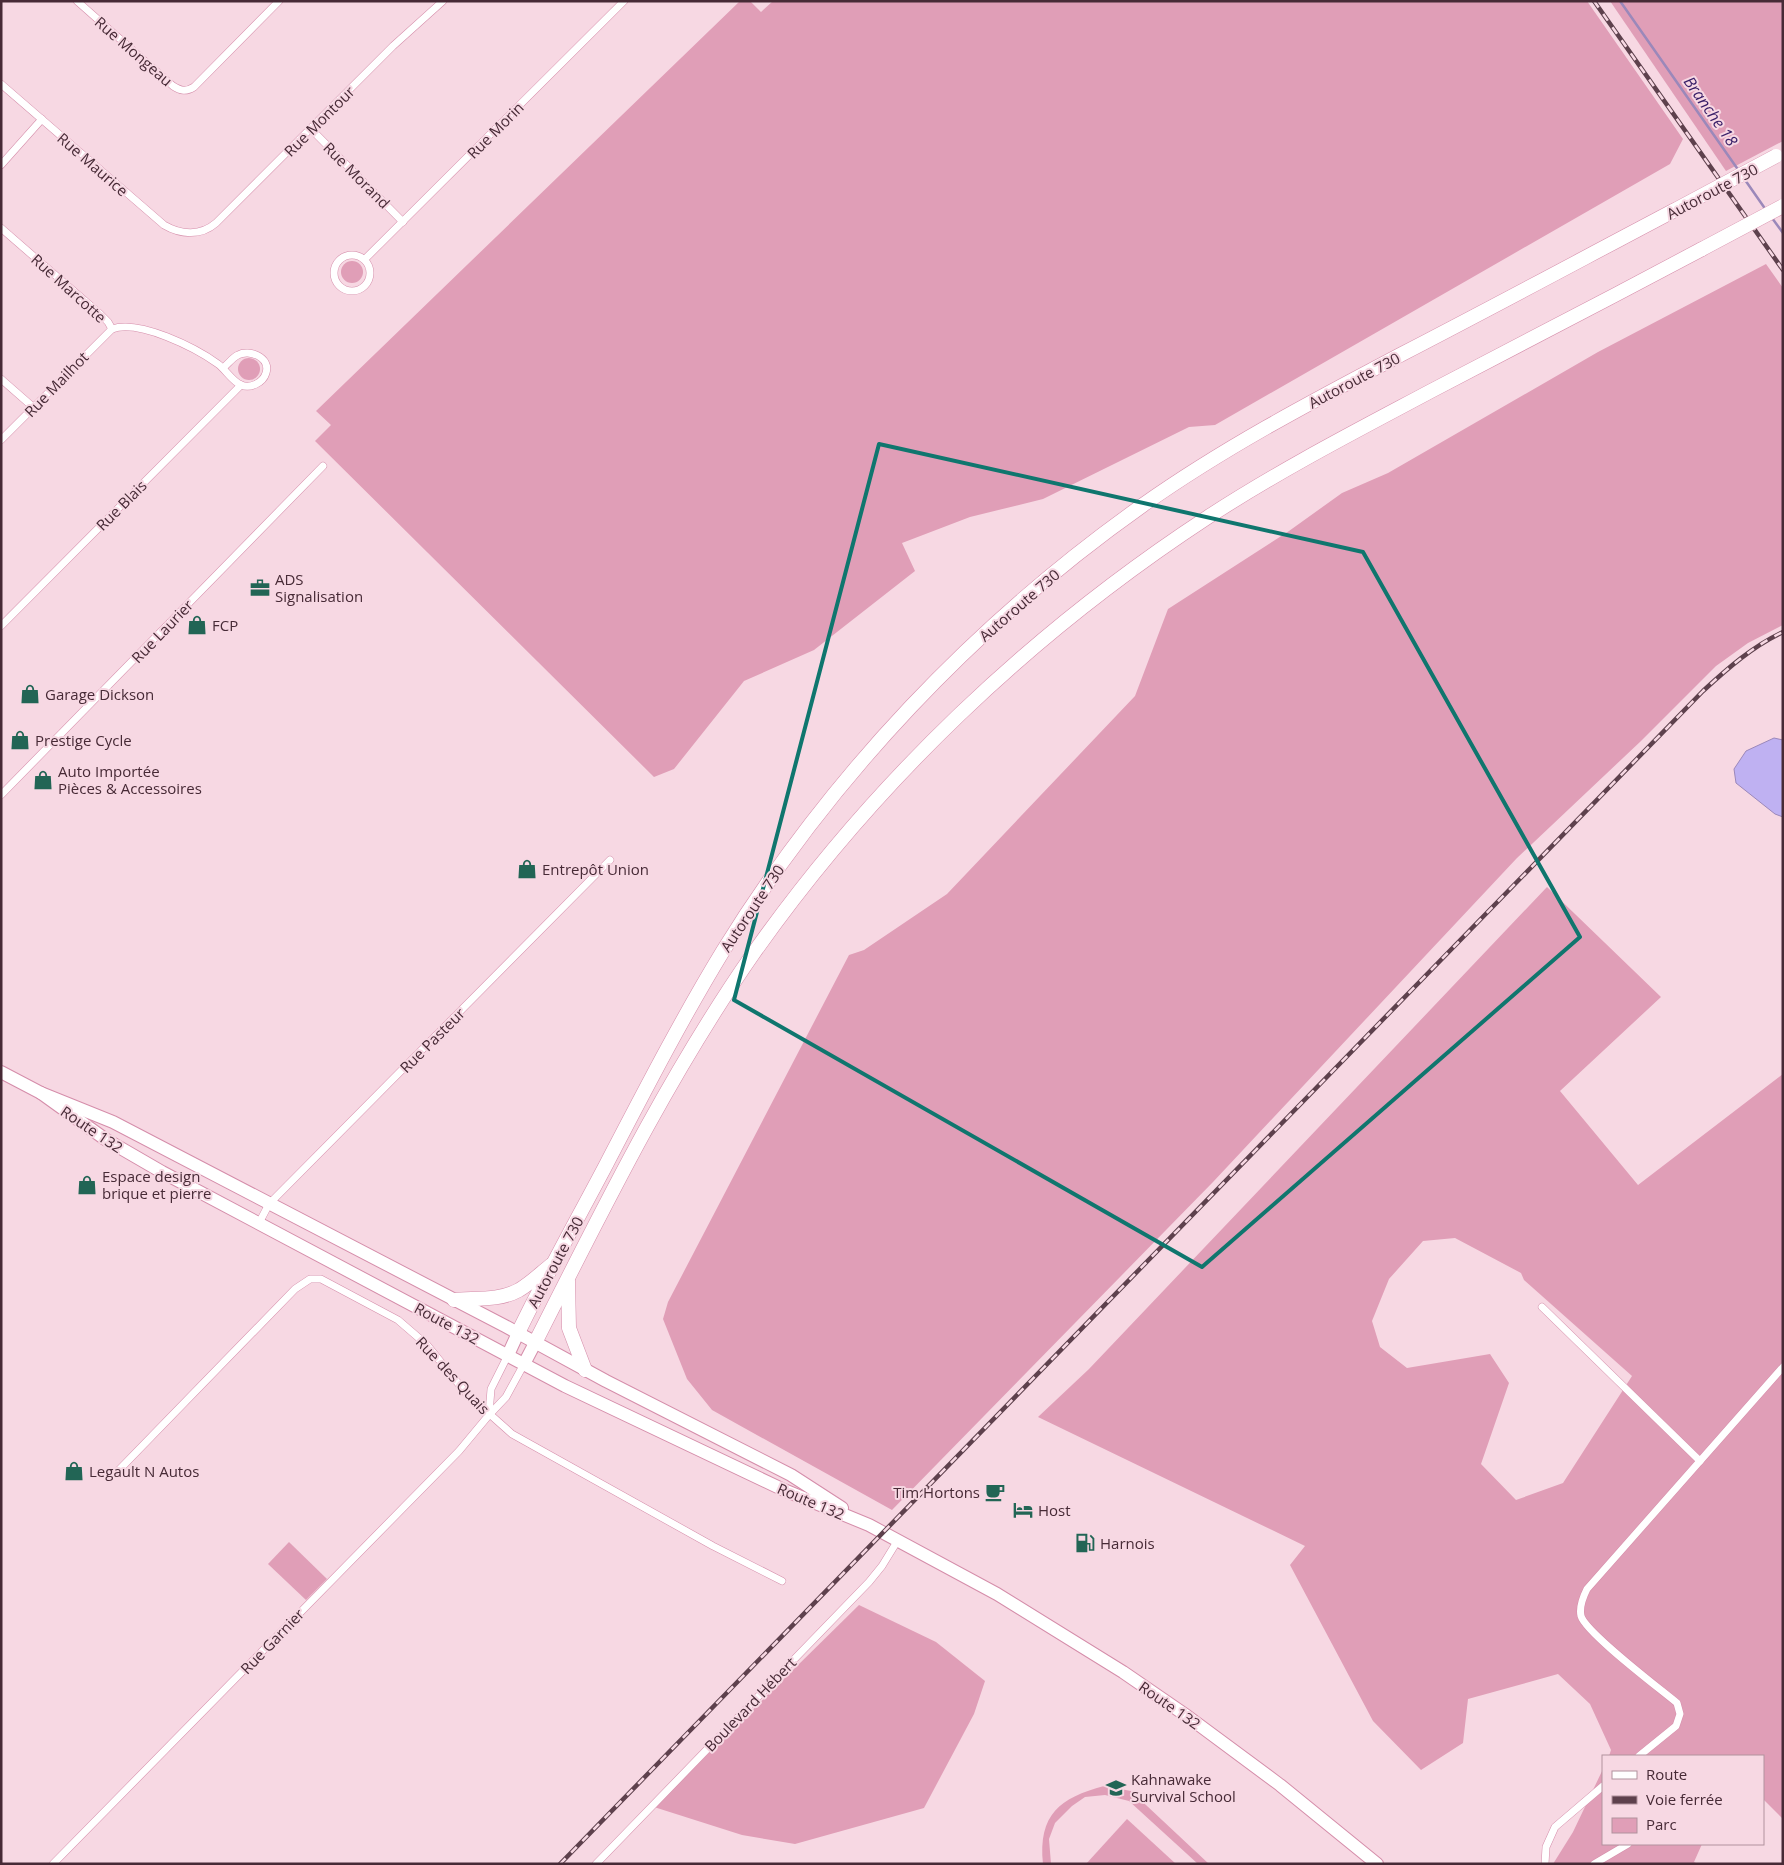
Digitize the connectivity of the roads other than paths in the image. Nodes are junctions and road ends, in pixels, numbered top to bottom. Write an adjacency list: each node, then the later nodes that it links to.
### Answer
1 (77, 1): 2 (street, Rue Mongeau)
2 (279, 1)
3 (443, 1): 7 (street, Rue Montour)
4 (624, 1): 11 (street, Rue Morin)
5 (1, 84): 6 (street, Rue Maurice)
6 (42, 119): 9 (street); 13 (street, Rue Maurice)
7 (311, 129): 11 (street, Rue Morand); 13 (street, Rue Montour)
8 (1780, 155): 31 (highway, Autoroute 730, bridge)
9 (1, 165)
10 (1783, 206): 32 (highway, Autoroute 730, bridge)
11 (404, 222): 14 (street, Rue Morin)
12 (1, 228): 15 (street, Rue Marcotte)
13 (191, 233)
14 (365, 260): 14 (street)
15 (112, 329): 16 (street, Rue Marcotte); 19 (street, Rue Mailhot)
16 (223, 368): 18 (street, Rue Marcotte); 18 (street)
17 (1, 379): 19 (street)
18 (241, 385): 22 (street, Rue Blais)
19 (33, 407): 20 (street, Rue Mailhot)
20 (1, 440)
21 (323, 466): 23 (street, Rue Laurier)
22 (1, 626)
23 (1, 795)
24 (610, 860): 29 (street, Rue Pasteur)
25 (1, 1072): 26 (highway, Route 132)
26 (40, 1093): 27 (highway, Route 132); 28 (highway, Route 132)
27 (146, 1139): 28 (highway); 29 (highway, Route 132)
28 (136, 1157): 30 (highway, Route 132)
29 (269, 1204): 30 (street, Rue Pasteur); 33 (highway, Route 132)
30 (259, 1223): 37 (highway, Route 132)
31 (555, 1262): 33 (highway); 35 (highway, Autoroute 730)
32 (568, 1279): 36 (highway, Autoroute 730); 40 (highway)
33 (454, 1300): 35 (highway, Route 132)
34 (1542, 1307): 42 (street)
35 (518, 1333): 36 (highway, Route 132); 37 (highway)
36 (535, 1343): 38 (highway); 40 (highway, Route 132)
37 (508, 1355): 38 (highway, Route 132); 41 (street)
38 (524, 1364): 41 (street, Rue Garnier); 44 (highway, Route 132)
39 (1783, 1367): 42 (street)
40 (586, 1370): 44 (highway, Route 132)
41 (489, 1415): 43 (street, Rue des Quais); 46 (street, Rue des Quais); 50 (street, Rue Garnier)
42 (1700, 1461): 47 (street)
43 (117, 1472)
44 (869, 1525): 45 (highway, Route 132)
45 (898, 1540): 51 (street, Boulevard Hébert); 52 (highway, Route 132)
46 (782, 1581)
47 (1640, 1755)
48 (1602, 1787): 53 (street)
49 (1626, 1845): 54 (street)
50 (53, 1864)
51 (596, 1864)
52 (1377, 1864)
53 (1544, 1864)
54 (1594, 1864)

